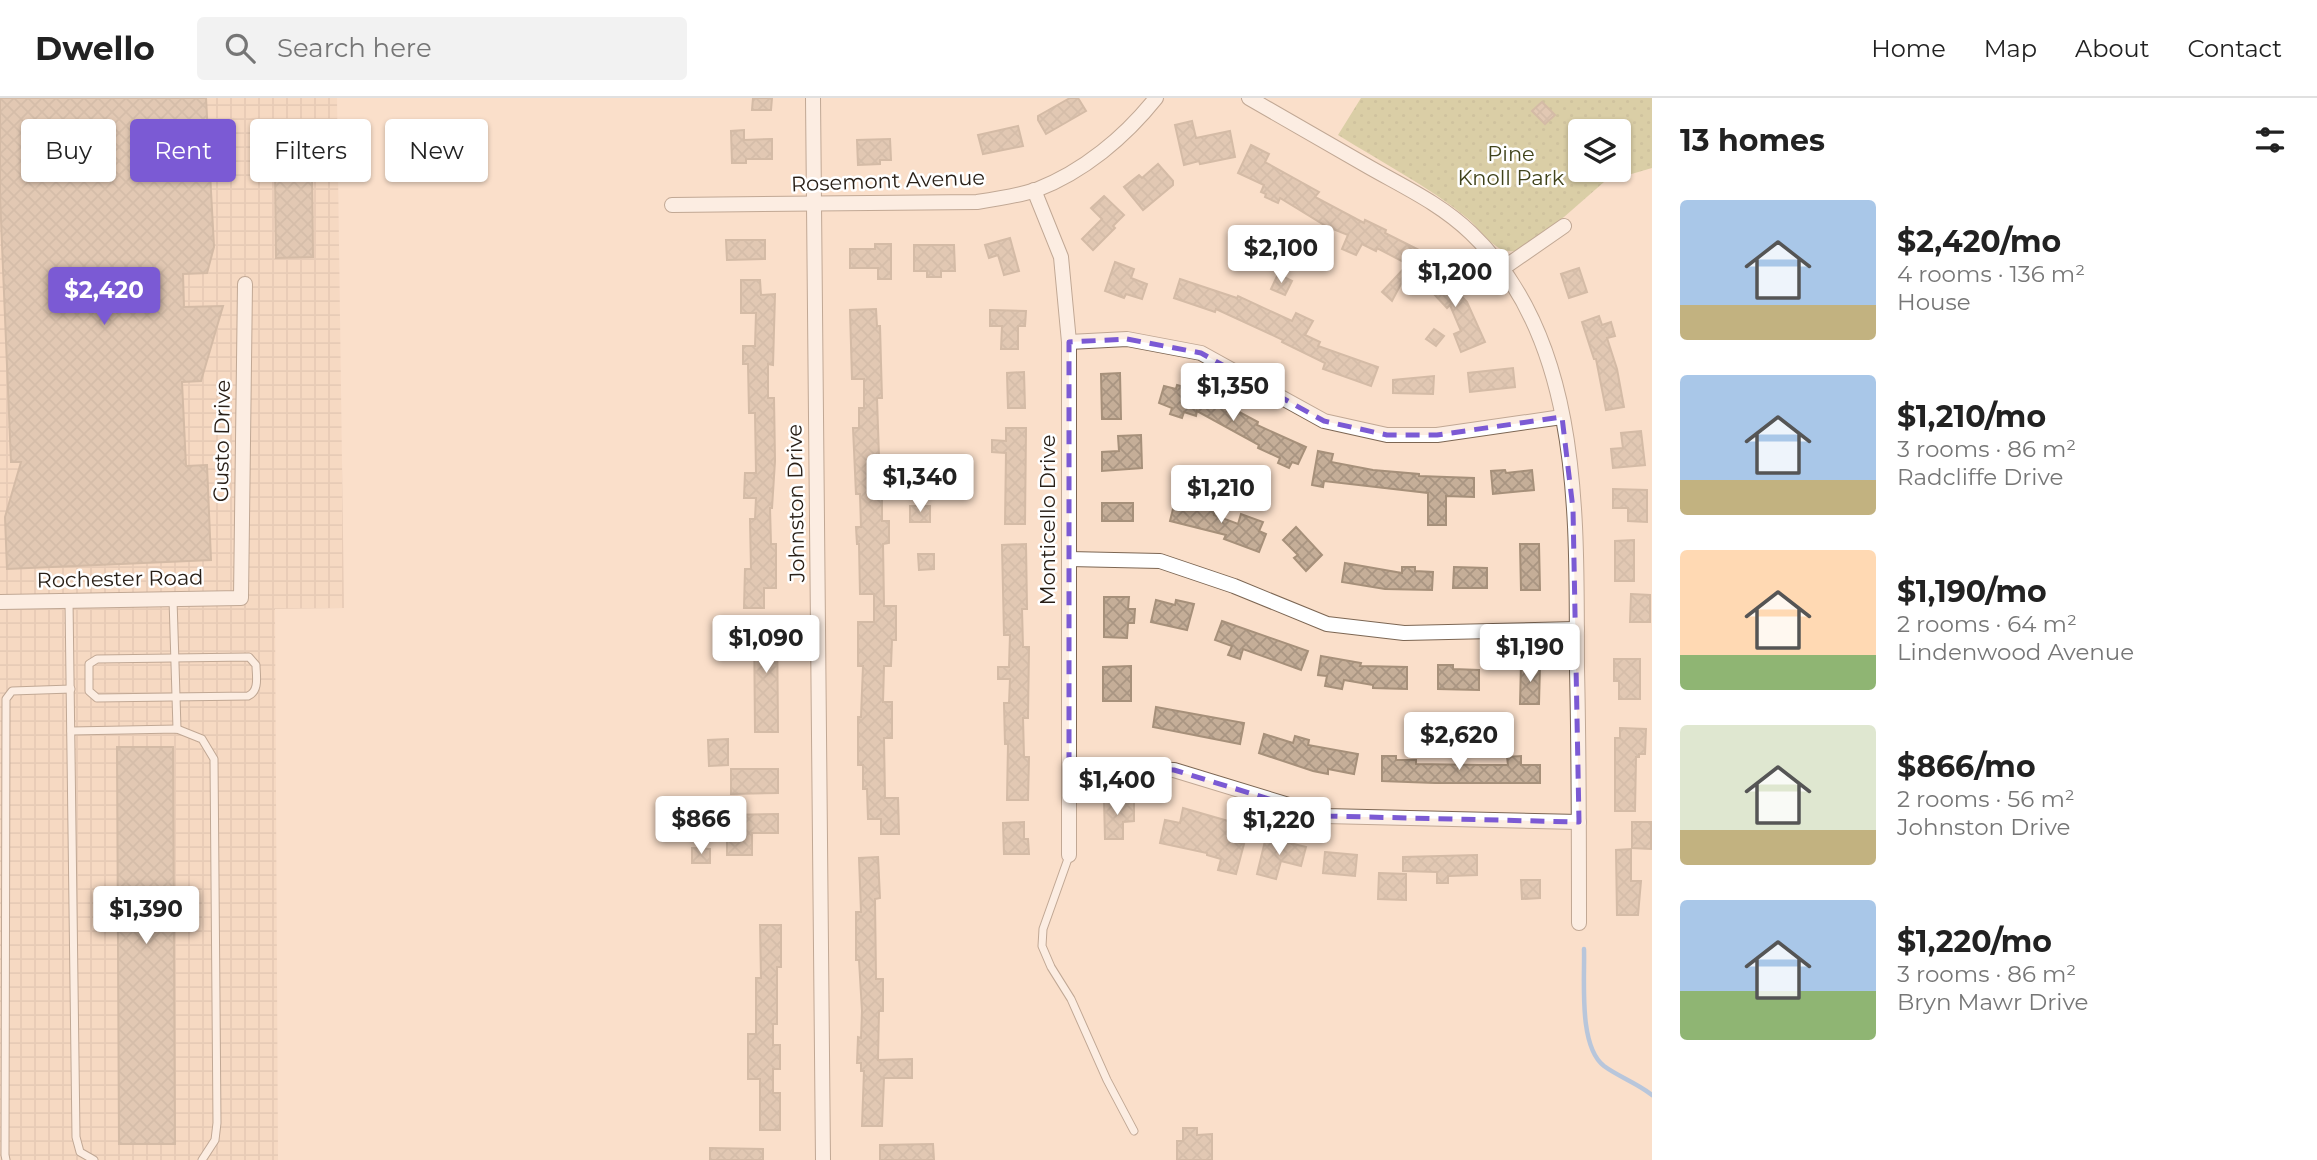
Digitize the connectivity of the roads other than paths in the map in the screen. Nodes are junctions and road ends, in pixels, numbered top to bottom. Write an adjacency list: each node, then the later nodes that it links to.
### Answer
1 (813, 98): 6 (street, Johnston Drive)
2 (1156, 98): 4 (street, Rosemont Avenue)
3 (1249, 98): 8 (street)
4 (1034, 190): 6 (street, Rosemont Avenue); 10 (street, Monticello Drive)
5 (672, 205): 6 (street, Rosemont Avenue)
6 (814, 205): 31 (street, Johnston Drive)
7 (1564, 226): 8 (street)
8 (1502, 269): 11 (street)
9 (246, 284): 13 (street, Gusto Drive)
10 (1069, 342): 11 (street); 12 (street, Monticello Drive)
11 (1562, 417): 17 (street)
12 (1069, 559): 17 (street); 23 (street, Monticello Drive)
13 (241, 598): 14 (street, Rochester Road)
14 (173, 599): 15 (street, Rochester Road); 18 (lane)
15 (69, 601): 16 (street, Rochester Road); 19 (lane)
16 (0, 602)
17 (1577, 629): 24 (street)
18 (175, 658): 20 (lane); 20 (lane); 20 (lane)
19 (71, 690): 22 (lane); 28 (lane)
20 (176, 697): 21 (lane)
21 (177, 729): 22 (lane); 30 (lane)
22 (71, 731): 29 (lane)
23 (1069, 767): 24 (street); 25 (street, Monticello Drive)
24 (1579, 822): 26 (street)
25 (1069, 855): 27 (lane)
26 (1579, 923)
27 (1134, 1131)
28 (6, 1160)
29 (94, 1160)
30 (202, 1160)
31 (823, 1160)

